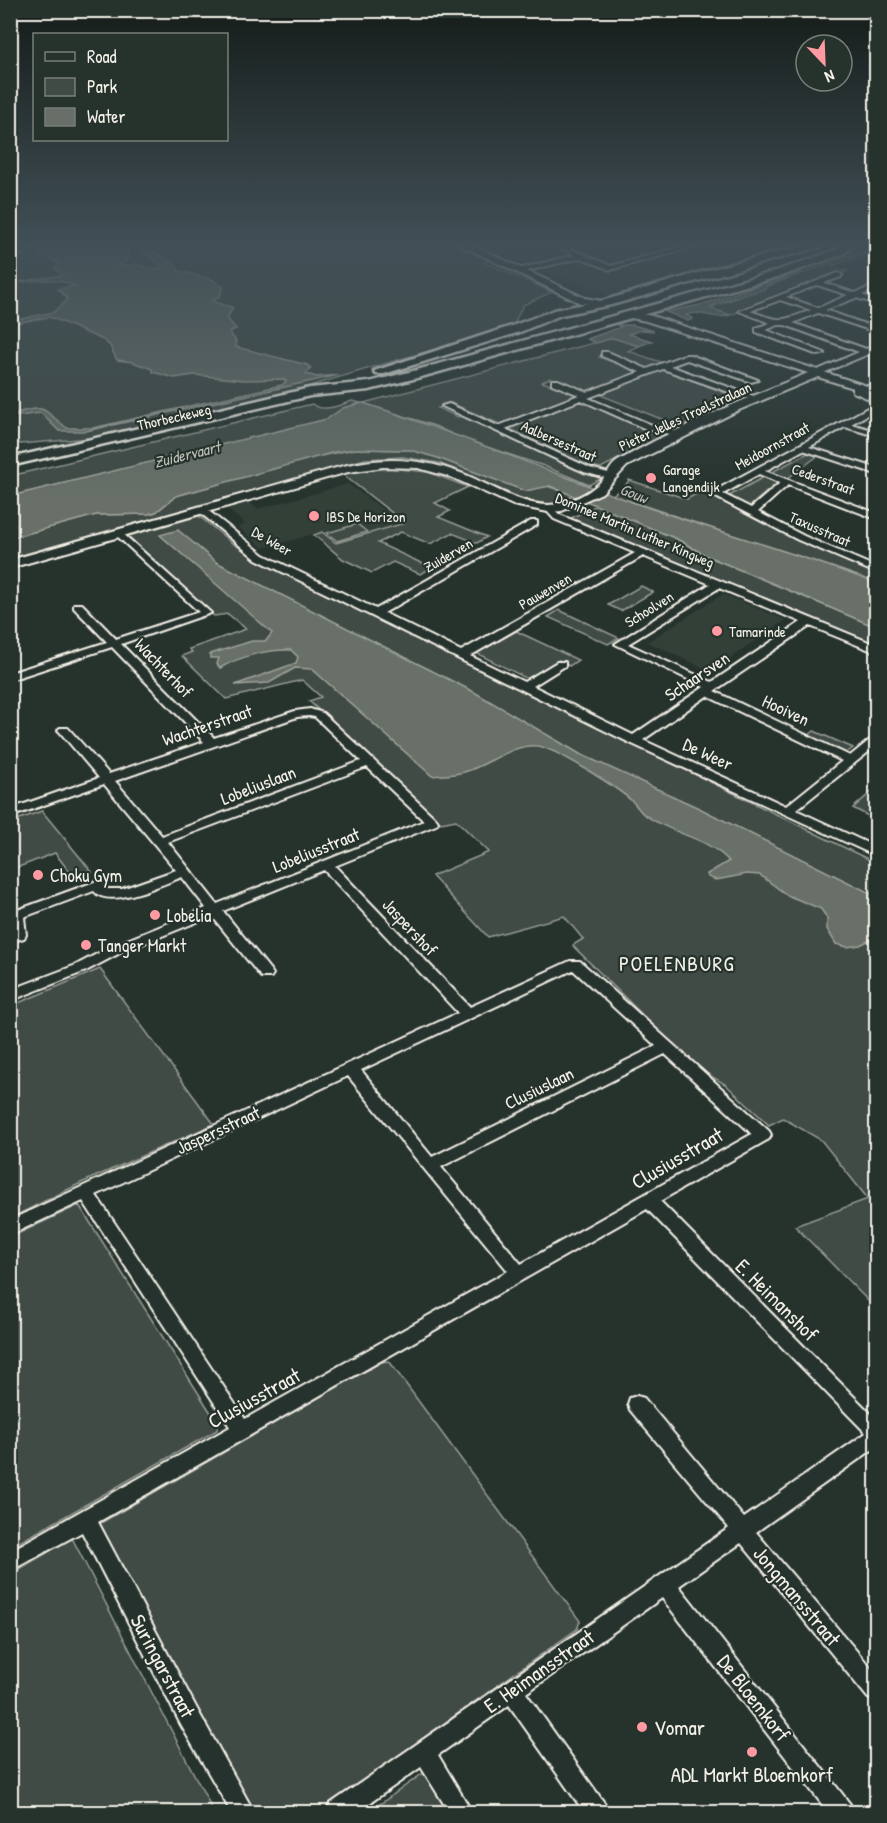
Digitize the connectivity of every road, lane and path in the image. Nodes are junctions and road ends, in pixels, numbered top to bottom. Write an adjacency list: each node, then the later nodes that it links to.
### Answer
1 (520, 327): 16 (main road, Thorbeckeweg)
2 (593, 327): 19 (main road)
3 (598, 327): 16 (main road, Thorbeckeweg)
4 (662, 327): 13 (street)
5 (767, 327): 9 (street)
6 (797, 327): 8 (street)
7 (876, 348): 8 (street, Pieter Jelles Troelstralaan)
8 (866, 352): 13 (street, Pieter Jelles Troelstralaan)
9 (821, 353)
10 (605, 354): 12 (street)
11 (662, 366): 12 (street); 14 (street); 20 (street)
12 (647, 372): 17 (street)
13 (813, 375): 18 (street); 18 (street); 20 (street, Pieter Jelles Troelstralaan)
14 (754, 380)
15 (555, 382): 17 (street)
16 (342, 389): 19 (main road, Thorbeckeweg); 27 (main road, Thorbeckeweg)
17 (586, 395): 24 (street); 26 (street)
18 (876, 396)
19 (324, 398): 31 (main road, Thorbeckeweg)
20 (758, 399): 26 (street, Pieter Jelles Troelstralaan)
21 (446, 406): 24 (street, Aalbersestraat)
22 (876, 407): 23 (street, Meidoornstraat)
23 (843, 424): 25 (street); 29 (street, Meidoornstraat)
24 (498, 429): 34 (street, Aalbersestraat)
25 (876, 434)
26 (680, 435): 34 (street, Pieter Jelles Troelstralaan)
27 (89, 442): 28 (main road); 30 (main road, Thorbeckeweg)
28 (48, 445)
29 (801, 447): 32 (street, Meidoornstraat); 33 (street)
30 (10, 462)
31 (10, 471)
32 (758, 471): 35 (street, Cederstraat); 38 (street, Meidoornstraat)
33 (876, 471)
34 (607, 480): 36 (street, Pieter Jelles Troelstralaan)
35 (786, 482): 38 (street); 39 (street, Cederstraat)
36 (550, 509): 37 (street, Dominee Martin Luther Kingweg); 42 (street, Dominee Martin Luther Kingweg)
37 (202, 510): 41 (street); 47 (street, De Weer)
38 (751, 513): 44 (street, Taxusstraat)
39 (876, 516)
40 (534, 523): 47 (street, Zuiderven)
41 (120, 534): 43 (street); 49 (street)
42 (643, 552): 45 (street, Dominee Martin Luther Kingweg); 51 (street, Pauwenven)
43 (10, 564)
44 (876, 570)
45 (719, 583): 48 (street, Dominee Martin Luther Kingweg); 55 (street, Schoolven)
46 (78, 606): 49 (street, Wachterhof)
47 (377, 613): 51 (street, De Weer)
48 (810, 621): 50 (street, Dominee Martin Luther Kingweg); 55 (street, Schaarsven)
49 (116, 644): 53 (street); 59 (street, Wachterhof)
50 (876, 650)
51 (463, 655): 54 (street, De Weer)
52 (561, 664): 54 (street)
53 (13, 673)
54 (526, 687): 57 (street, De Weer)
55 (709, 689): 57 (street, Schaarsven); 60 (street, Hooiven)
56 (64, 730): 62 (street)
57 (634, 740): 63 (street, De Weer)
58 (876, 741): 60 (street)
59 (212, 743): 61 (street, Wachterstraat); 62 (street, Wachterstraat)
60 (851, 761): 63 (street)
61 (369, 762): 65 (street, Lobeliuslaan); 67 (street, Lobeliusstraat)
62 (107, 779): 64 (street, Wachterstraat); 65 (street)
63 (787, 811): 66 (street, De Weer)
64 (10, 813)
65 (159, 841): 68 (street)
66 (876, 852)
67 (327, 865): 69 (street, Lobeliusstraat); 73 (street, Jaspershof)
68 (182, 872): 69 (street); 70 (street)
69 (214, 910): 71 (street); 72 (street, Lobeliusstraat)
70 (10, 938)
71 (267, 974)
72 (10, 996)
73 (468, 1014): 74 (street, Jaspersstraat); 75 (street, Jaspersstraat)
74 (666, 1047): 76 (street, Clusiuslaan); 78 (street, Clusiusstraat)
75 (351, 1069): 76 (street); 77 (street, Jaspersstraat)
76 (430, 1165): 80 (street)
77 (86, 1192): 79 (street, Jaspersstraat); 82 (street)
78 (648, 1200): 80 (street, Clusiusstraat); 83 (street, E. Heimanshof)
79 (10, 1228)
80 (519, 1273): 82 (street, Clusiusstraat)
81 (637, 1404): 86 (street)
82 (242, 1430): 85 (street, Clusiusstraat)
83 (876, 1431)
84 (876, 1437): 86 (street, E. Heimansstraat)
85 (86, 1519): 87 (street, Clusiusstraat); 92 (street, Suringarstraat)
86 (741, 1530): 88 (street, E. Heimansstraat); 90 (street, Jongmansstraat)
87 (10, 1562)
88 (664, 1584): 89 (street, E. Heimansstraat); 96 (street, De Bloemkorf)
89 (512, 1690): 91 (street, E. Heimansstraat); 95 (street)
90 (876, 1690)
91 (424, 1752): 93 (street, E. Heimansstraat); 94 (street)
92 (243, 1812)
93 (338, 1812)
94 (461, 1812)
95 (597, 1812)
96 (842, 1812)

